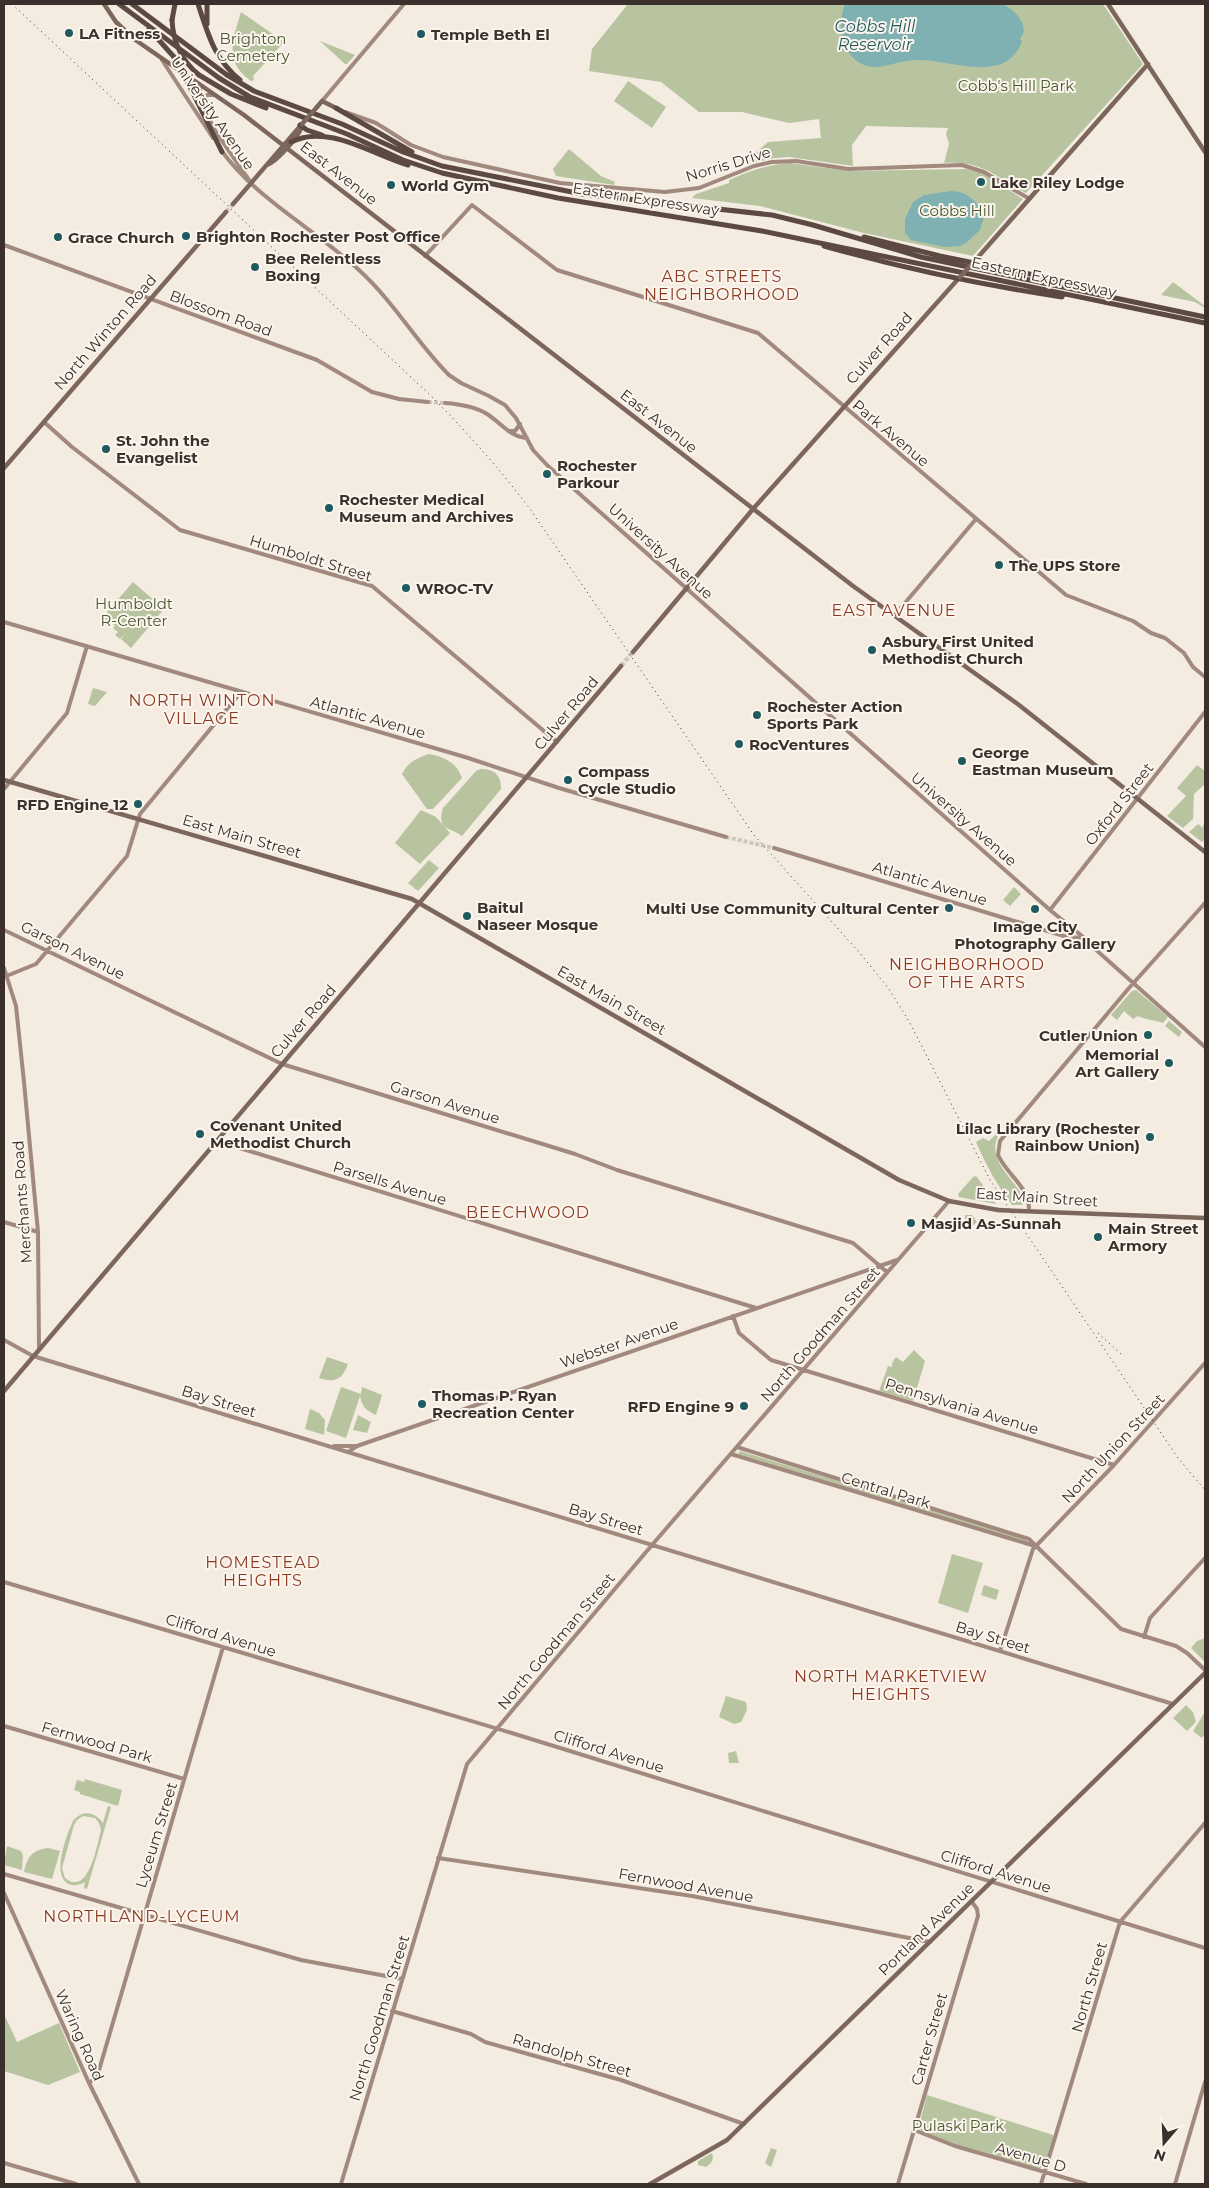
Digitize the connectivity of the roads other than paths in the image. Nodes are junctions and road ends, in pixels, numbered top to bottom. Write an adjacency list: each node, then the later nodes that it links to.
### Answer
1 (104, 4): 11 (main road, East Avenue)
2 (119, 4): 9 (highway, Eastern Expressway)
3 (132, 4): 15 (highway, Eastern Expressway)
4 (175, 4): 19 (highway, bridge)
5 (198, 4): 10 (highway)
6 (207, 4): 10 (highway)
7 (404, 4): 16 (street)
8 (1108, 4): 12 (main road)
9 (128, 10): 19 (highway, Eastern Expressway); 24 (highway, bridge)
10 (210, 42): 15 (highway)
11 (157, 54): 13 (main road, East Avenue); 24 (street, University Avenue)
12 (1148, 64): 25 (main road); 29 (main road, Culver Road)
13 (198, 82): 14 (main road, East Avenue); 17 (street, University Avenue)
14 (216, 95): 17 (street); 23 (main road, East Avenue)
15 (268, 97): 26 (highway, Eastern Expressway)
16 (322, 101): 18 (main road, Norris Drive); 20 (main road, bridge)
17 (203, 103): 28 (street, University Avenue)
18 (336, 108): 26 (highway); 29 (street, Norris Drive)
19 (294, 115): 27 (highway, Eastern Expressway)
20 (301, 125): 21 (highway); 22 (main road); 23 (main road)
21 (340, 140): 22 (highway); 27 (highway)
22 (291, 142): 23 (main road)
23 (284, 146): 28 (main road); 35 (main road, East Avenue)
24 (222, 152): 28 (street, University Avenue)
25 (1205, 152)
26 (432, 162): 32 (highway, Eastern Expressway)
27 (442, 173): 33 (highway, Eastern Expressway)
28 (251, 183): 30 (main road); 47 (street, University Avenue)
29 (1028, 198): 36 (main road, Culver Road)
30 (233, 204)
31 (226, 212): 38 (main road, North Winton Road)
32 (818, 226): 36 (highway); 39 (highway, Eastern Expressway)
33 (782, 235): 37 (highway); 40 (highway, Eastern Expressway)
34 (4, 245): 38 (street, Blossom Road)
35 (426, 256): 45 (street, Park Avenue); 51 (main road, East Avenue)
36 (972, 263): 37 (main road, Culver Road, bridge); 39 (highway)
37 (959, 278): 40 (highway); 45 (main road, Culver Road)
38 (150, 299): 43 (street, Blossom Road); 46 (main road, North Winton Road)
39 (1138, 303): 41 (highway, Eastern Expressway)
40 (1110, 304): 42 (highway, Eastern Expressway)
41 (1205, 316)
42 (1205, 324)
43 (428, 402)
44 (445, 403): 48 (street)
45 (844, 407): 51 (main road, Culver Road); 52 (street, Park Avenue)
46 (44, 422): 50 (main road, North Winton Road); 62 (street, Humboldt Street)
47 (520, 424): 48 (street); 49 (street, University Avenue)
48 (508, 431): 49 (street)
49 (527, 438): 53 (street, University Avenue)
50 (4, 468)
51 (753, 510): 53 (main road, Culver Road); 54 (main road, East Avenue)
52 (976, 519): 54 (street); 59 (street, Park Avenue)
53 (686, 589): 57 (main road, Culver Road); 74 (street, University Avenue)
54 (894, 616): 67 (main road, East Avenue)
55 (4, 622): 56 (street, Atlantic Avenue)
56 (87, 646): 60 (street, Atlantic Avenue); 65 (street)
57 (633, 652)
58 (621, 666): 62 (main road, Culver Road)
59 (1205, 677)
60 (241, 692): 63 (street, Atlantic Avenue); 68 (street)
61 (1205, 712): 67 (street, Oxford Street)
62 (557, 742): 63 (main road, Culver Road)
63 (527, 778): 69 (street, Atlantic Avenue); 72 (main road, Culver Road)
64 (4, 780): 65 (main road, East Main Street)
65 (10, 782): 66 (street); 68 (main road, East Main Street)
66 (4, 789)
67 (1137, 798): 71 (main road, East Avenue); 74 (street, Oxford Street)
68 (138, 818): 72 (main road, East Main Street); 79 (street)
69 (726, 837)
70 (774, 848): 77 (street, Atlantic Avenue)
71 (1205, 852)
72 (420, 903): 84 (main road, Culver Road); 86 (main road, East Main Street)
73 (1205, 903): 82 (street)
74 (1050, 910): 75 (street, University Avenue)
75 (1071, 928): 77 (street, University Avenue); 78 (street, University Avenue)
76 (4, 930): 79 (street, Garson Avenue)
77 (1080, 938): 78 (street, University Avenue)
78 (1085, 940): 82 (street, University Avenue)
79 (47, 951): 81 (street); 84 (street, Garson Avenue)
80 (4, 968): 81 (street, Merchants Road)
81 (5, 977): 90 (street, Merchants Road)
82 (1133, 983): 83 (street, University Avenue); 87 (street)
83 (1205, 1047)
84 (282, 1064): 85 (main road, Culver Road); 92 (street, Garson Avenue)
85 (217, 1141): 94 (street, Parsells Avenue); 97 (main road, Culver Road)
86 (949, 1201): 87 (main road, East Main Street, bridge); 91 (street, North Goodman Street)
87 (1029, 1211): 88 (main road, East Main Street)
88 (1205, 1218)
89 (4, 1222): 90 (street)
90 (38, 1232): 97 (street, Merchants Road)
91 (899, 1259): 92 (street, Webster Avenue); 93 (street, North Goodman Street)
92 (879, 1265): 93 (street, Garson Avenue); 94 (street, Webster Avenue)
93 (887, 1272): 100 (street, North Goodman Street)
94 (756, 1308): 95 (street, Webster Avenue)
95 (733, 1316): 100 (street, Pennsylvania Avenue); 103 (street, Webster Avenue)
96 (4, 1340): 98 (street, Bay Street)
97 (40, 1347): 98 (main road, Culver Road)
98 (33, 1356): 101 (main road, Culver Road); 102 (street, Bay Street)
99 (1205, 1362): 107 (street, North Union Street)
100 (803, 1370): 104 (street, North Goodman Street); 107 (street, Pennsylvania Avenue)
101 (4, 1391)
102 (327, 1446): 103 (street); 105 (street, Bay Street)
103 (357, 1446): 105 (street, Webster Avenue)
104 (737, 1447): 106 (street, North Goodman Street); 109 (street, Central Park)
105 (348, 1452): 108 (street, Bay Street)
106 (731, 1454): 108 (street, North Goodman Street); 109 (street, Central Park)
107 (1114, 1465): 109 (street, North Union Street)
108 (652, 1545): 114 (street, Bay Street); 118 (street, North Goodman Street)
109 (1036, 1546): 112 (street, Central Park); 114 (street)
110 (1205, 1558): 112 (street)
111 (4, 1582): 113 (street, Clifford Avenue)
112 (1144, 1637): 115 (street, Central Park)
113 (223, 1647): 118 (street, Clifford Avenue); 119 (street, Lyceum Street)
114 (1000, 1651): 116 (street, Bay Street)
115 (1205, 1671): 116 (main road, Portland Avenue)
116 (1173, 1704): 123 (main road, Portland Avenue)
117 (4, 1726): 119 (street, Fernwood Park)
118 (496, 1729): 121 (street, North Goodman Street); 123 (street, Clifford Avenue)
119 (184, 1779): 126 (street, Lyceum Street)
120 (1205, 1823): 127 (street, North Street)
121 (438, 1858): 128 (street, Fernwood Avenue); 130 (street, North Goodman Street)
122 (4, 1874): 126 (street)
123 (993, 1881): 125 (main road, Portland Avenue); 127 (street, Clifford Avenue)
124 (4, 1893): 133 (street, Waring Road)
125 (972, 1902): 128 (main road, Portland Avenue); 135 (street, Carter Street)
126 (144, 1914): 130 (street); 133 (street, Lyceum Street)
127 (1120, 1922): 129 (street, Clifford Avenue); 137 (street, North Street)
128 (930, 1942): 134 (main road, Portland Avenue)
129 (1205, 1948)
130 (402, 1979): 131 (street, North Goodman Street)
131 (392, 2011): 134 (street, Randolph Street); 140 (street, North Goodman Street)
132 (1205, 2082): 145 (street)
133 (89, 2083): 139 (street, Waring Road)
134 (744, 2124): 141 (main road, Portland Avenue)
135 (914, 2130): 137 (street, Avenue D); 142 (street, Carter Street)
136 (4, 2163): 138 (street)
137 (1045, 2172): 143 (street, North Street); 144 (street, Avenue D)
138 (76, 2184)
139 (138, 2184)
140 (341, 2184)
141 (650, 2184)
142 (898, 2184)
143 (1041, 2184)
144 (1086, 2184)
145 (1175, 2184)

